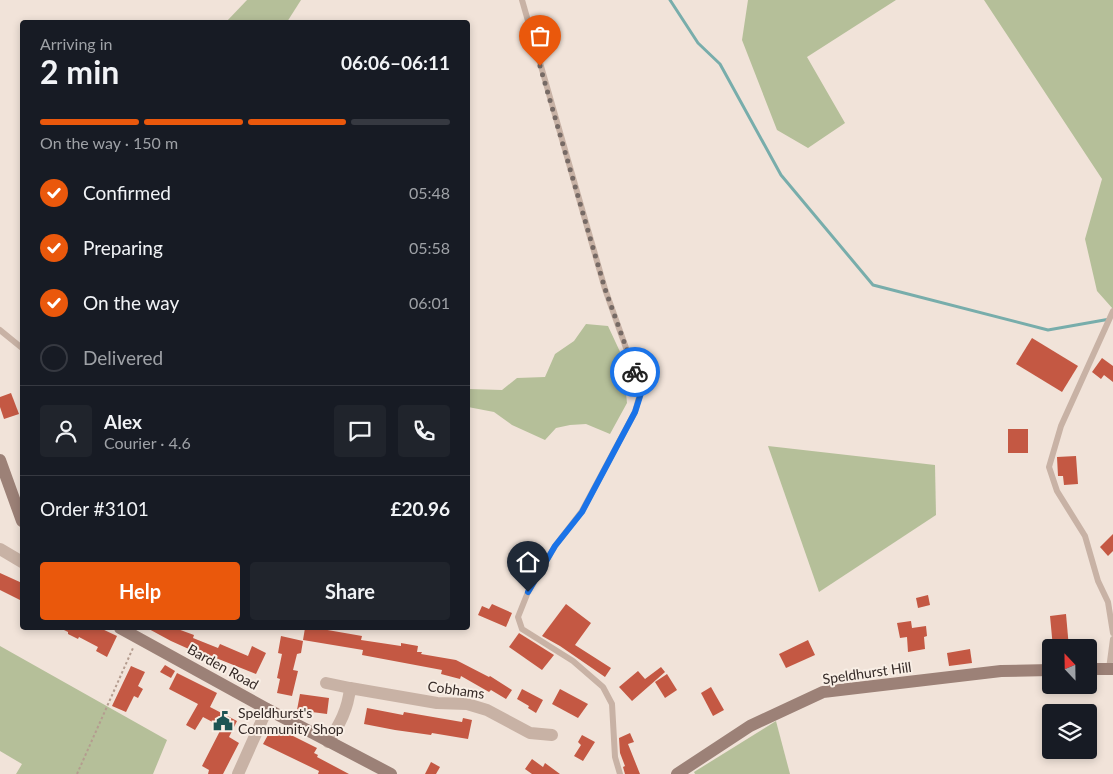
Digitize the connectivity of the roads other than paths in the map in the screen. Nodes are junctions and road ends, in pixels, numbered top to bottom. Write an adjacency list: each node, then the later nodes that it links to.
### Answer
1 (522, 0): 23 (lane)
2 (1113, 311): 10 (lane)
3 (0, 330): 4 (lane)
4 (20, 346)
5 (0, 460): 6 (street)
6 (20, 515)
7 (0, 549): 8 (street)
8 (20, 561)
9 (124, 630): 17 (street, Barden Road)
10 (1113, 633)
11 (1113, 639): 13 (lane)
12 (1098, 669): 13 (street)
13 (1111, 669)
14 (1042, 670): 20 (street, Speldhurst Hill)
15 (326, 683): 16 (street, Cobhams)
16 (350, 688): 18 (street, Cobhams); 19 (street)
17 (267, 709): 19 (street, Barden Road); 21 (street)
18 (552, 735)
19 (328, 742): 22 (street, Barden Road)
20 (682, 772)
21 (238, 774)
22 (391, 774)
23 (620, 774)

